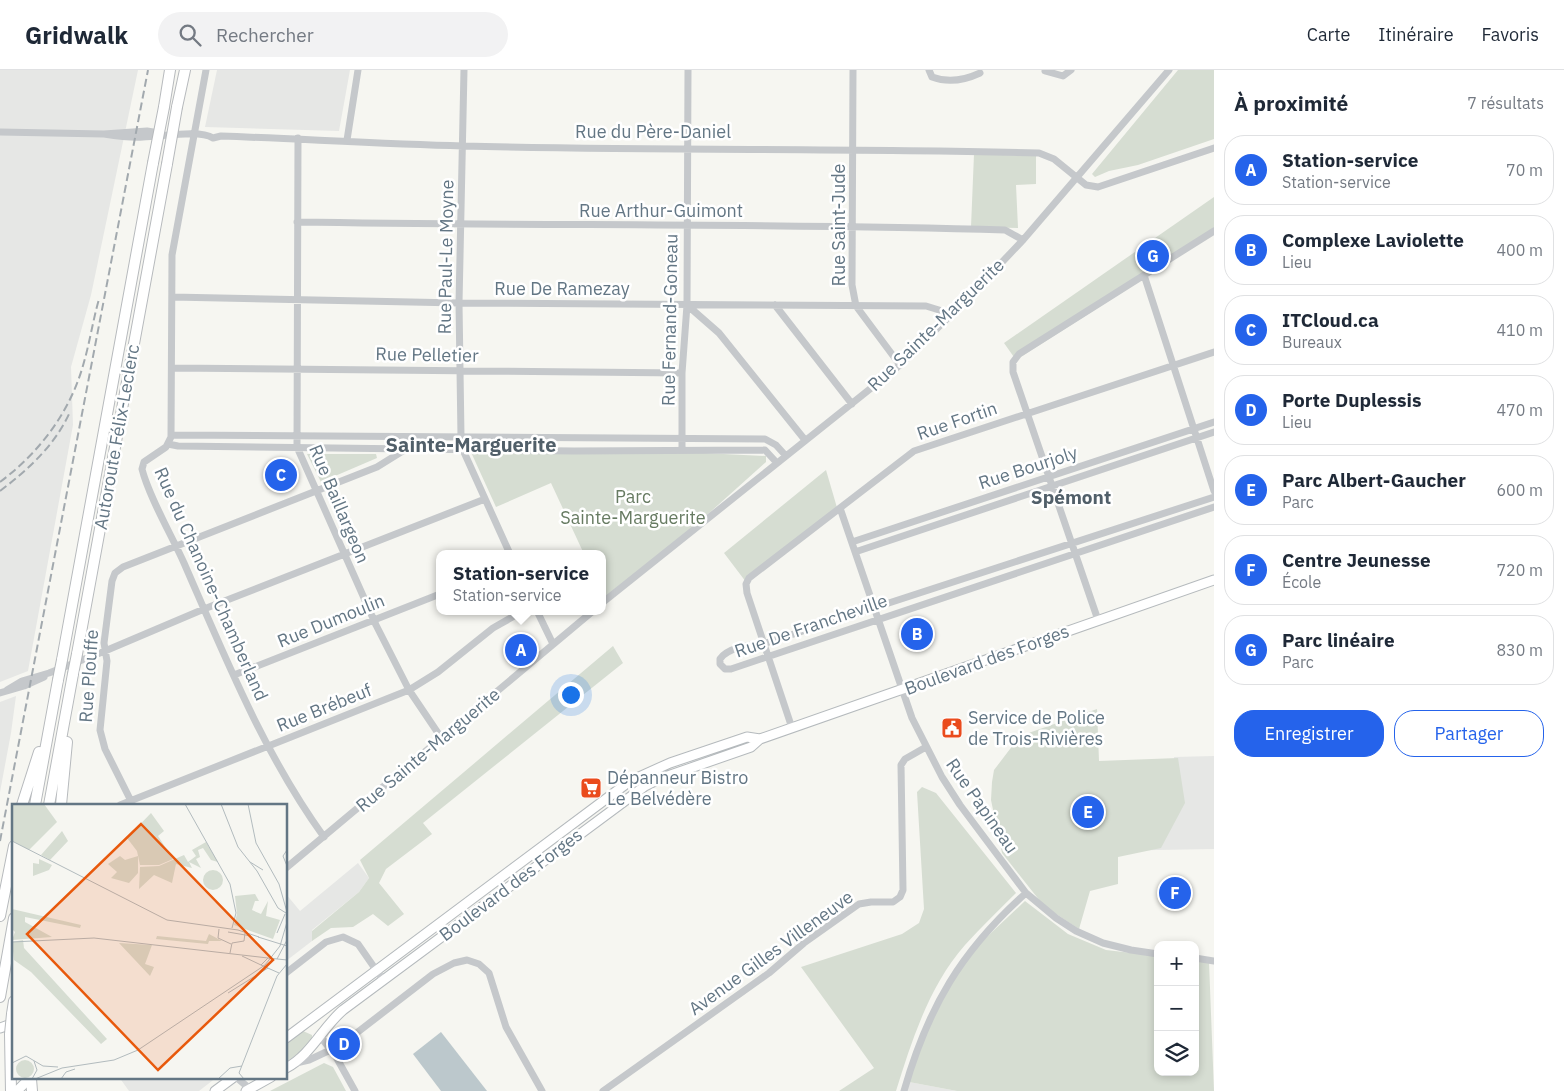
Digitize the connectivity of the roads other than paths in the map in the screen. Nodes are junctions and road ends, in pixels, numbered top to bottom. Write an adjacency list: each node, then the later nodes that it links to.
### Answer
1 (170, 70): 96 (highway, Autoroute Félix-Leclerc, bridge)
2 (185, 70): 94 (highway, Autoroute Félix-Leclerc, bridge)
3 (206, 70): 14 (street, Rue du Chanoine-Chamberland)
4 (358, 70): 16 (street)
5 (464, 70): 17 (street, Rue Paul-Le Moyne)
6 (688, 70): 18 (street, Rue Fernand-Goneau)
7 (853, 70): 19 (street, Rue Saint-Jude)
8 (929, 70): 12 (street)
9 (1071, 70): 11 (street)
10 (1169, 70): 21 (street, Rue Sainte-Marguerite)
11 (1045, 71)
12 (980, 72)
13 (0, 132): 14 (street, Rue du Père-Daniel)
14 (194, 135): 15 (street, Rue du Père-Daniel); 29 (street, Rue du Chanoine-Chamberland)
15 (298, 138): 16 (street, Rue du Père-Daniel); 22 (street, Rue Baillargeon)
16 (346, 140): 17 (street, Rue du Père-Daniel)
17 (463, 146): 18 (street, Rue du Père-Daniel); 23 (street, Rue Paul-Le Moyne)
18 (689, 148): 19 (street, Rue du Père-Daniel); 24 (street, Rue Fernand-Goneau)
19 (854, 148): 21 (street, Rue du Père-Daniel); 25 (street, Rue Saint-Jude)
20 (1214, 148): 21 (street, Rue du Père-Daniel)
21 (1077, 178): 27 (street, Rue Sainte-Marguerite)
22 (297, 222): 23 (street, Rue Arthur-Guimont); 30 (street, Rue Baillargeon)
23 (462, 225): 24 (street, Rue Arthur-Guimont); 31 (street, Rue Paul-Le Moyne)
24 (687, 226): 25 (street, Rue Arthur-Guimont); 32 (street, Rue Fernand-Goneau)
25 (854, 226): 27 (street, Rue Arthur-Guimont); 34 (street, Rue Saint-Jude)
26 (1214, 231): 28 (street)
27 (1023, 240): 35 (street, Rue Sainte-Marguerite)
28 (1144, 275): 38 (street); 44 (street)
29 (172, 297): 30 (street, Rue De Ramezay); 39 (street, Rue du Chanoine-Chamberland)
30 (298, 299): 31 (street, Rue De Ramezay); 40 (street, Rue Baillargeon)
31 (459, 303): 32 (street, Rue De Ramezay); 41 (street, Rue Paul-Le Moyne)
32 (687, 305): 33 (street, Rue De Ramezay); 42 (street, Rue Fernand-Goneau); 55 (street)
33 (775, 305): 34 (street, Rue De Ramezay); 43 (street)
34 (856, 306): 35 (street, Rue De Ramezay); 37 (street, Rue Saint-Jude)
35 (948, 318): 37 (street, Rue Sainte-Marguerite)
36 (1214, 352): 38 (street, Rue Fortin)
37 (900, 365): 43 (street, Rue Sainte-Marguerite)
38 (1173, 365): 44 (street, Rue Fortin); 46 (street)
39 (172, 368): 40 (street, Rue Pelletier); 48 (street, Rue du Chanoine-Chamberland)
40 (297, 369): 41 (street, Rue Pelletier); 49 (street, Rue Baillargeon)
41 (459, 370): 42 (street, Rue Pelletier); 51 (street, Rue Paul-Le Moyne)
42 (682, 373): 54 (street, Rue Fernand-Goneau)
43 (852, 404): 55 (street, Rue Sainte-Marguerite)
44 (1026, 414): 64 (street); 71 (street, Rue Fortin)
45 (1214, 422): 46 (street, Rue Bourjoly)
46 (1194, 429): 53 (street); 64 (street, Rue Bourjoly)
47 (1214, 432): 53 (street, Rue Bourjoly)
48 (171, 435): 49 (street); 56 (street, Rue du Chanoine-Chamberland)
49 (296, 435): 50 (street); 57 (street, Rue Baillargeon)
50 (414, 437): 51 (street); 58 (street)
51 (461, 437): 52 (street); 59 (street, Rue Paul-Le Moyne)
52 (574, 438): 54 (street); 61 (street)
53 (1197, 438): 65 (street, Rue Bourjoly); 66 (street)
54 (683, 440): 60 (street, Rue Fernand-Goneau); 62 (street)
55 (805, 440): 62 (street, Rue Sainte-Marguerite)
56 (168, 444): 57 (street); 74 (street, Rue du Chanoine-Chamberland)
57 (297, 447): 58 (street); 67 (street, Rue Baillargeon)
58 (406, 449): 59 (street); 67 (street)
59 (463, 450): 61 (street); 69 (street, Rue Paul-Le Moyne)
60 (682, 450): 61 (street); 63 (street)
61 (574, 451)
62 (786, 456): 63 (street, Rue Sainte-Marguerite)
63 (777, 463): 81 (street, Rue Sainte-Marguerite)
64 (1048, 477): 65 (street); 72 (street, Rue Bourjoly)
65 (1051, 486): 73 (street); 76 (street, Rue Bourjoly)
66 (1214, 491)
67 (315, 492): 74 (street); 78 (street, Rue Baillargeon)
68 (1214, 496): 73 (street, Rue De Francheville)
69 (485, 499): 75 (street, Rue Paul-Le Moyne); 78 (street)
70 (1214, 507): 77 (street, Rue De Francheville)
71 (840, 508): 72 (street, Rue Papineau); 91 (street, Rue Fortin)
72 (852, 542): 76 (street, Rue Papineau)
73 (1070, 543): 77 (street); 82 (street, Rue De Francheville)
74 (177, 546): 83 (street, Rue du Chanoine-Chamberland); 92 (street, Rue Plouffe)
75 (508, 550)
76 (855, 552): 82 (street, Rue Papineau)
77 (1074, 553): 87 (street, Rue De Francheville); 89 (street)
78 (344, 555): 83 (street); 88 (street, Rue Baillargeon)
79 (1214, 580): 89 (main road, Boulevard des Forges)
80 (436, 596): 88 (street, Rue Dumoulin)
81 (606, 601)
82 (874, 607): 87 (street, Rue Papineau); 91 (street, Rue De Francheville)
83 (204, 609): 92 (street); 95 (street, Rue du Chanoine-Chamberland)
84 (516, 615): 97 (street, Rue Brébeuf)
85 (539, 615): 90 (street)
86 (588, 615): 90 (street, Rue Sainte-Marguerite)
87 (878, 618): 93 (street, Rue De Francheville); 98 (street, Rue Papineau)
88 (373, 620): 95 (street, Rue Dumoulin); 97 (street, Rue Baillargeon)
89 (1098, 620): 98 (main road, Boulevard des Forges)
90 (552, 644): 102 (street, Rue Sainte-Marguerite)
91 (763, 644): 93 (street); 93 (street, Rue De Francheville)
92 (106, 651): 96 (street); 108 (street, Rue Plouffe)
93 (767, 656): 101 (street)
94 (73, 674): 111 (highway, Autoroute Félix-Leclerc); 112 (highway)
95 (234, 675): 104 (street, Rue du Chanoine-Chamberland)
96 (54, 676): 99 (street); 100 (highway, Autoroute Félix-Leclerc)
97 (409, 690): 102 (street, Rue Baillargeon); 104 (street, Rue Brébeuf)
98 (902, 690): 101 (main road, Boulevard des Forges); 105 (street, Rue Papineau)
99 (3, 692)
100 (51, 716): 109 (highway); 110 (highway, Autoroute Félix-Leclerc)
101 (792, 728): 103 (main road, Boulevard des Forges)
102 (442, 739): 113 (street, Rue Sainte-Marguerite)
103 (760, 739): 106 (main road, Boulevard des Forges); 107 (main road, Boulevard des Forges)
104 (269, 747): 108 (street, Rue Brébeuf); 113 (street, Rue du Chanoine-Chamberland)
105 (926, 747): 118 (street, Rue Papineau); 148 (street, Avenue Gilles Villeneuve)
106 (623, 785): 107 (main road); 114 (main road, Boulevard des Forges)
107 (631, 796): 116 (main road, Boulevard des Forges)
108 (132, 803)
109 (22, 804)
110 (35, 804)
111 (49, 804)
112 (60, 804)
113 (324, 837): 117 (street, Rue Sainte-Marguerite)
114 (532, 854): 116 (main road); 125 (main road, Boulevard des Forges)
115 (12, 856): 119 (highway)
116 (540, 864): 126 (main road, Boulevard des Forges)
117 (288, 866)
118 (1026, 893): 121 (street, Rue Papineau); 149 (street)
119 (0, 916)
120 (12, 929): 127 (highway)
121 (1154, 953)
122 (1199, 959): 123 (street)
123 (1214, 962)
124 (288, 970): 125 (street)
125 (377, 971): 126 (street); 130 (main road, Boulevard des Forges)
126 (383, 980): 132 (main road, Boulevard des Forges)
127 (0, 997)
128 (12, 1019): 131 (main road)
129 (12, 1023): 137 (highway, bridge)
130 (304, 1025): 132 (main road); 133 (main road, Boulevard des Forges)
131 (0, 1028)
132 (319, 1035): 134 (street); 135 (main road, Boulevard des Forges)
133 (288, 1037)
134 (332, 1049): 135 (street); 146 (street); 147 (street)
135 (296, 1063): 136 (main road, Boulevard des Forges)
136 (288, 1067)
137 (12, 1071)
138 (32, 1078): 142 (main road); 144 (highway)
139 (234, 1078): 145 (main road)
140 (236, 1078): 143 (street)
141 (266, 1080): 143 (main road)
142 (13, 1089)
143 (248, 1090)
144 (32, 1091)
145 (214, 1091)
146 (355, 1091)
147 (542, 1091)
148 (604, 1091)
149 (904, 1091)

